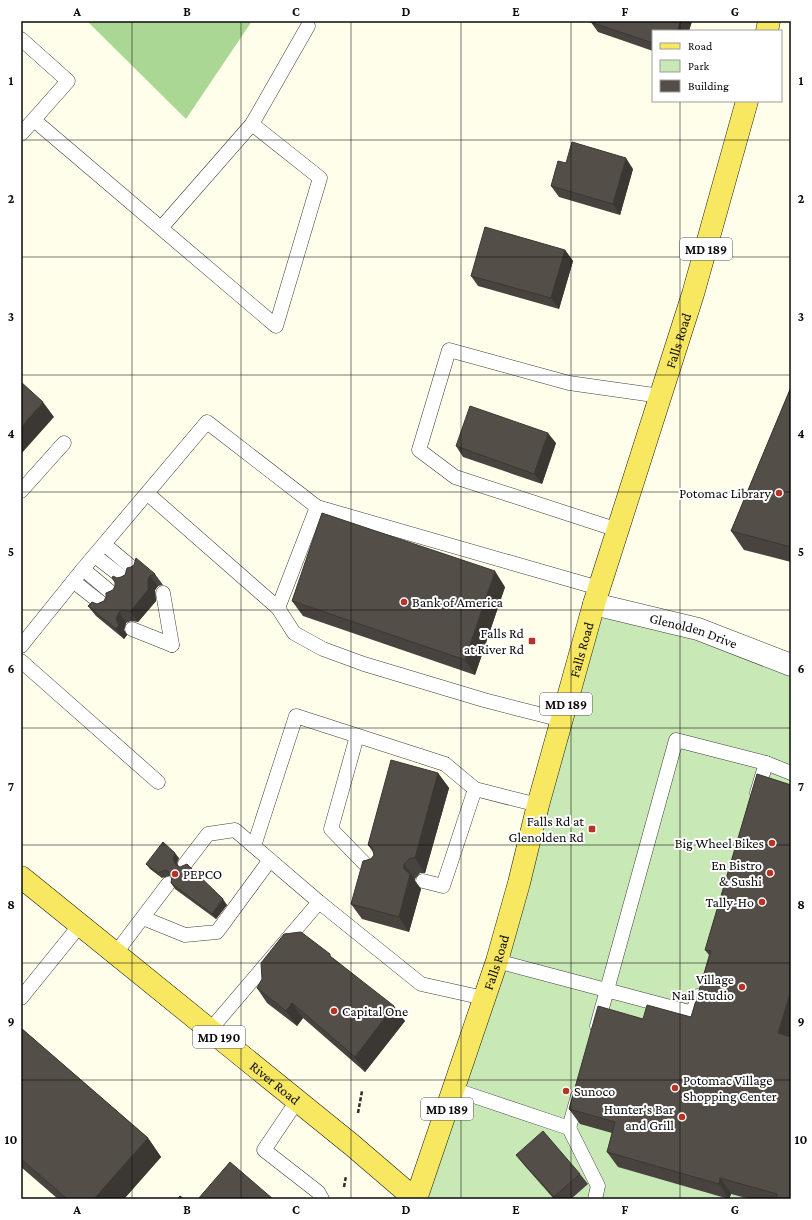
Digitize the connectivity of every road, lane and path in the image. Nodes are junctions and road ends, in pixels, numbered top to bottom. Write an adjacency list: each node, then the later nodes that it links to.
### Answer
1 (308, 26): 5 (lane)
2 (21, 39): 4 (lane)
3 (748, 102): 8 (main road, Falls Road / MD 189)
4 (34, 120): 6 (lane); 7 (lane)
5 (252, 124): 7 (lane); 7 (lane)
6 (21, 134)
7 (161, 228)
8 (661, 396): 13 (main road, Falls Road / MD 189); 13 (lane)
9 (64, 443): 10 (lane)
10 (21, 491)
11 (148, 494): 12 (lane); 14 (lane); 20 (lane)
12 (318, 507): 18 (lane); 20 (lane)
13 (618, 530): 18 (main road, Falls Road / MD 189)
14 (104, 544): 15 (lane); 15 (lane)
15 (95, 556): 16 (lane)
16 (83, 569): 17 (lane); 17 (lane)
17 (73, 581): 22 (lane)
18 (597, 596): 24 (street, Glenolden Drive); 25 (main road, Falls Road / MD 189)
19 (158, 598): 21 (lane)
20 (278, 608): 25 (lane)
21 (132, 629)
22 (21, 646)
23 (21, 661): 29 (lane)
24 (791, 665)
25 (562, 720): 31 (main road, Falls Road / MD 189)
26 (356, 736): 30 (lane); 33 (lane); 36 (lane)
27 (766, 763): 28 (lane); 32 (lane); 46 (lane)
28 (791, 773)
29 (158, 782)
30 (475, 789): 31 (lane); 38 (lane)
31 (538, 805): 44 (main road, Falls Road / MD 189)
32 (753, 808)
33 (254, 846): 34 (lane); 35 (lane)
34 (270, 860): 40 (lane); 41 (lane)
35 (185, 864)
36 (376, 868)
37 (21, 877): 42 (main road, River Road / MD 190)
38 (423, 881)
39 (168, 884): 41 (lane)
40 (319, 902): 48 (lane); 49 (lane)
41 (143, 918): 43 (lane)
42 (80, 925): 43 (main road, River Road / MD 190); 47 (lane)
43 (115, 954): 49 (main road, River Road / MD 190)
44 (497, 961): 46 (lane); 48 (main road, Falls Road / MD 189)
45 (702, 983): 46 (lane)
46 (607, 990): 50 (lane)
47 (21, 998)
48 (484, 998): 52 (main road, Falls Road / MD 189)
49 (210, 1030): 53 (main road, River Road / MD 190)
50 (594, 1036)
51 (582, 1082): 54 (lane)
52 (453, 1089): 54 (lane); 56 (main road, Falls Road / MD 189)
53 (297, 1101): 55 (lane); 56 (main road, River Road / MD 190)
54 (569, 1128): 57 (lane)
55 (322, 1199)
56 (416, 1199)
57 (595, 1199)

